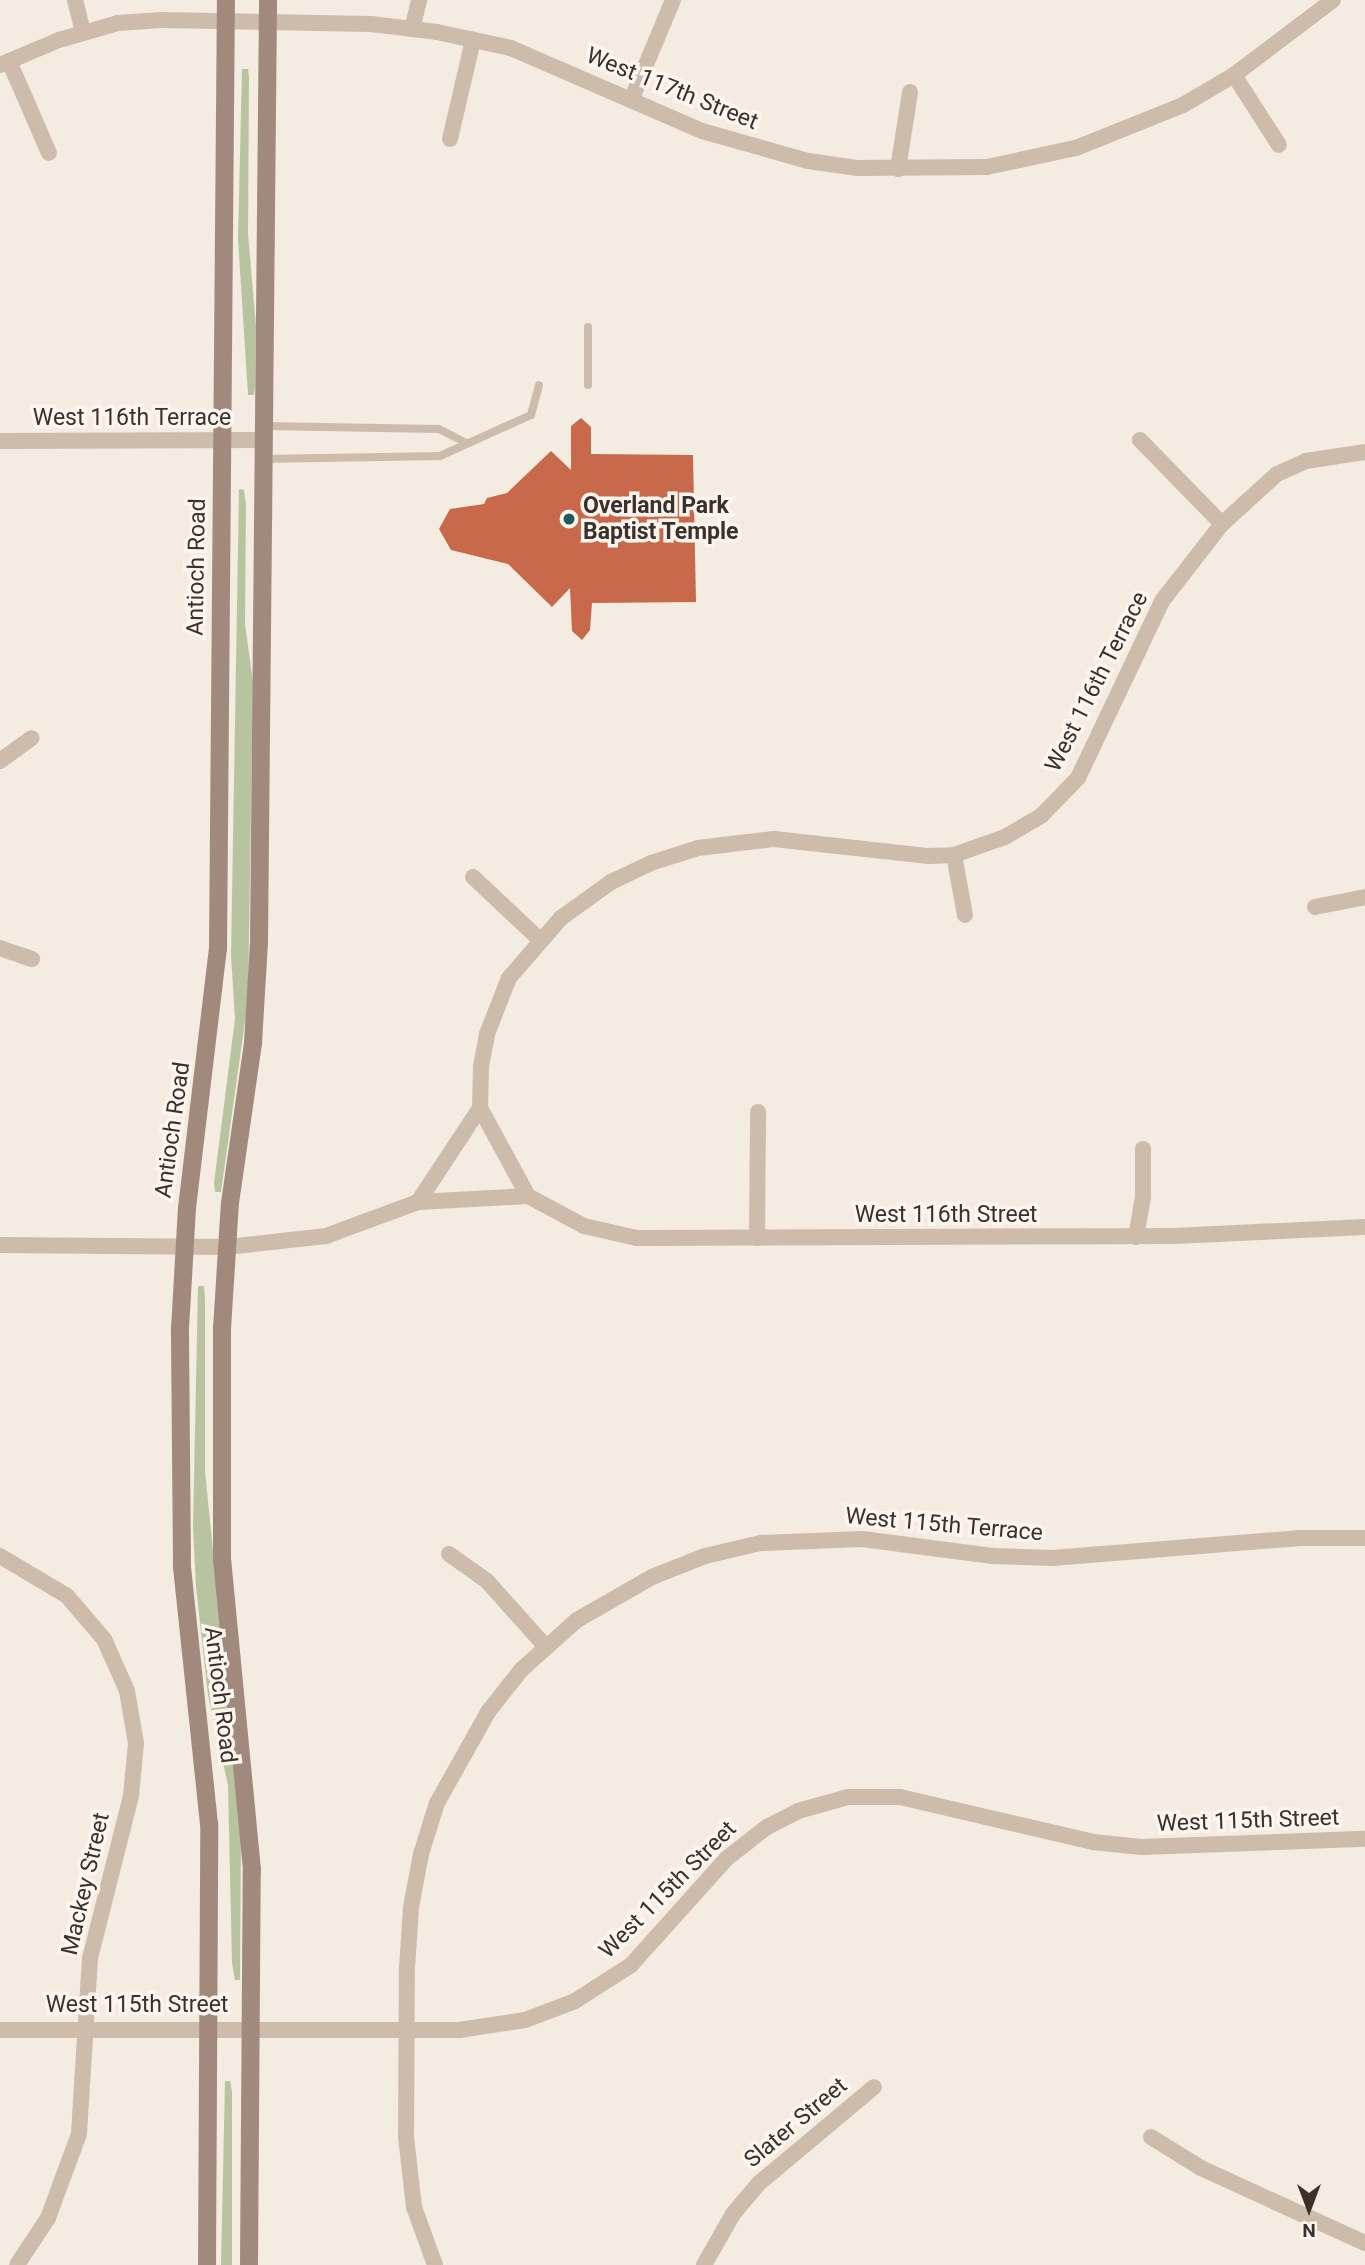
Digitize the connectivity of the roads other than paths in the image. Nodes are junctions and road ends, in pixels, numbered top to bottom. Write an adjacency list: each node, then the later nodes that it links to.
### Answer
1 (75, 0): 10 (street)
2 (226, 0): 7 (main road, Antioch Road)
3 (268, 0): 8 (main road, Antioch Road)
4 (419, 0): 9 (street)
5 (673, 0): 15 (street)
6 (1333, 0): 13 (street, West 117th Street)
7 (226, 20): 8 (street, West 117th Street); 10 (street, West 117th Street); 24 (main road, Antioch Road)
8 (268, 21): 9 (street, West 117th Street); 23 (main road, Antioch Road)
9 (412, 29): 11 (street, West 117th Street)
10 (83, 33): 12 (street, West 117th Street)
11 (473, 40): 15 (street, West 117th Street); 16 (street)
12 (5, 63): 18 (street, West 117th Street)
13 (1234, 75): 17 (street); 19 (street, West 117th Street)
14 (910, 92): 19 (street)
15 (632, 98): 19 (street, West 117th Street)
16 (450, 139)
17 (1279, 145)
18 (49, 153)
19 (898, 169)
20 (589, 327): 22 (lane)
21 (539, 384): 27 (lane)
22 (589, 384)
23 (264, 433): 24 (street, West 116th Terrace); 27 (lane); 29 (main road, Antioch Road)
24 (222, 440): 26 (street, West 116th Terrace); 50 (main road, Antioch Road)
25 (1140, 440): 30 (street)
26 (0, 441)
27 (464, 442): 29 (lane)
28 (1365, 452): 30 (street, West 116th Terrace)
29 (264, 459): 51 (main road, Antioch Road)
30 (1222, 524): 33 (street, West 116th Terrace)
31 (32, 737): 32 (street)
32 (0, 761)
33 (954, 855): 37 (street); 38 (street, West 116th Terrace)
34 (473, 877): 38 (street)
35 (1365, 897): 36 (street)
36 (1315, 906)
37 (965, 915)
38 (540, 940): 41 (street, West 116th Terrace)
39 (0, 947): 40 (street)
40 (32, 959)
41 (480, 1108): 44 (street, West 116th Terrace); 45 (street)
42 (758, 1112): 48 (street)
43 (1143, 1150): 47 (street)
44 (528, 1196): 45 (street); 48 (street, West 116th Street)
45 (418, 1202): 51 (street)
46 (1365, 1227): 47 (street, West 116th Street)
47 (1136, 1237): 48 (street, West 116th Street)
48 (757, 1238)
49 (0, 1245): 50 (street)
50 (184, 1247): 51 (street); 57 (main road, Antioch Road)
51 (227, 1247): 58 (main road, Antioch Road)
52 (1365, 1538): 55 (street, West 115th Terrace)
53 (449, 1554): 55 (street)
54 (0, 1556): 59 (street, Mackey Street)
55 (546, 1647): 61 (street, West 115th Terrace)
56 (1365, 1839): 61 (street, West 115th Street)
57 (209, 2027): 58 (street, West 115th Street); 59 (street, West 115th Street); 66 (main road, Antioch Road)
58 (250, 2027): 61 (street, West 115th Street); 67 (main road, Antioch Road)
59 (85, 2028): 60 (street, West 115th Street); 65 (street, Mackey Street)
60 (0, 2030)
61 (407, 2030): 68 (street, West 115th Terrace)
62 (874, 2087): 69 (street, Slater Street)
63 (1150, 2137): 64 (street)
64 (1365, 2242)
65 (17, 2265)
66 (207, 2265)
67 (249, 2265)
68 (435, 2265)
69 (704, 2265)

